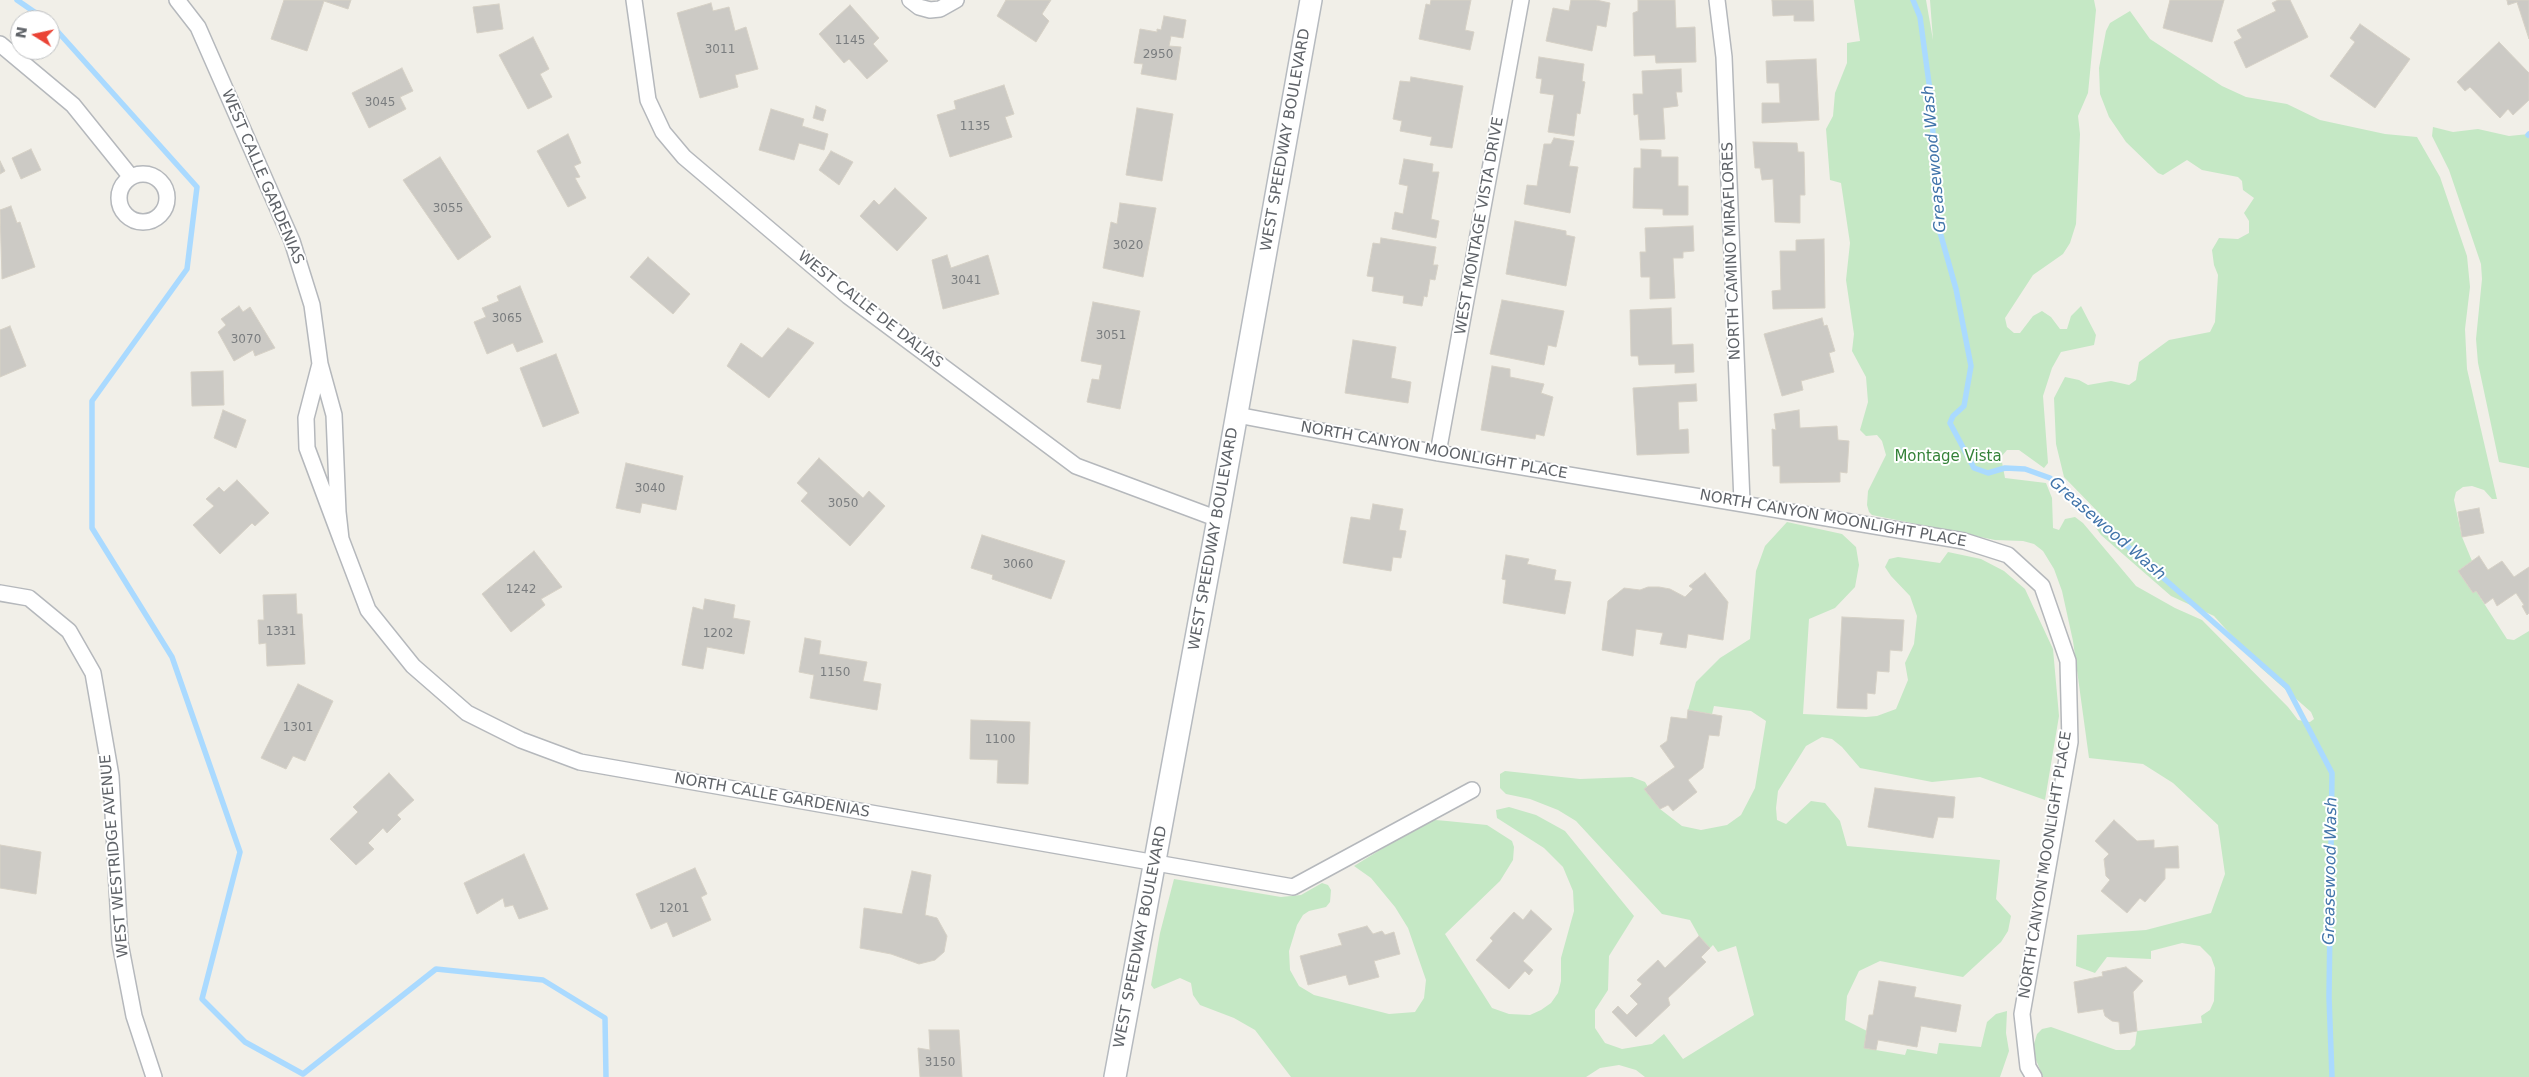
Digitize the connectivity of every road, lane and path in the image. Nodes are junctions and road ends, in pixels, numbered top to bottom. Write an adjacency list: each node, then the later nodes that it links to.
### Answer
1 (177, 0): 10 (street, WEST CALLE GARDENIAS)
2 (634, 0): 14 (street, WEST CALLE DE DALIAS)
3 (910, 0): 4 (street)
4 (956, 0)
5 (1310, 0): 11 (main road, WEST SPEEDWAY BOULEVARD)
6 (1521, 0): 12 (street, WEST MONTAGE VISTA DRIVE)
7 (1717, 0): 13 (street, NORTH CAMINO MIRAFLORES)
8 (0, 44): 9 (street)
9 (131, 178)
10 (320, 364): 15 (street, WEST CALLE GARDENIAS); 15 (street, WEST CALLE GARDENIAS)
11 (1237, 415): 12 (street, NORTH CANYON MOONLIGHT PLACE); 14 (main road, WEST SPEEDWAY BOULEVARD)
12 (1438, 453): 13 (street, NORTH CANYON MOONLIGHT PLACE)
13 (1742, 502): 22 (street, NORTH CANYON MOONLIGHT PLACE)
14 (1218, 519): 19 (main road, WEST SPEEDWAY BOULEVARD)
15 (341, 539): 17 (street, WEST CALLE GARDENIAS)
16 (0, 592): 20 (street, WEST WESTRIDGE AVENUE)
17 (413, 666): 19 (street, NORTH CALLE GARDENIAS)
18 (1472, 790): 19 (street, NORTH CALLE GARDENIAS)
19 (1155, 863): 21 (main road, WEST SPEEDWAY BOULEVARD)
20 (154, 1077)
21 (1115, 1077)
22 (2034, 1077)

